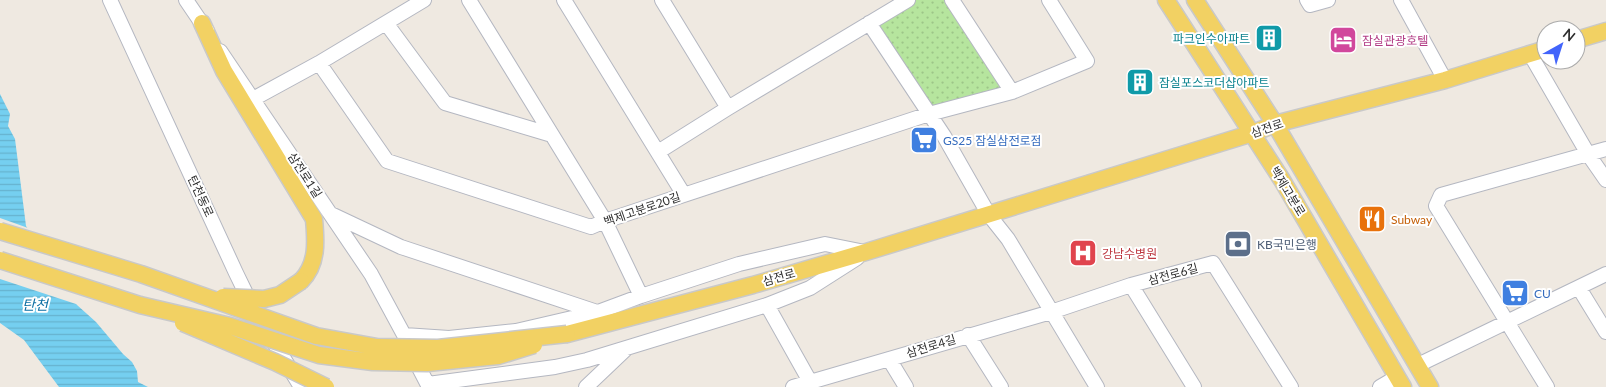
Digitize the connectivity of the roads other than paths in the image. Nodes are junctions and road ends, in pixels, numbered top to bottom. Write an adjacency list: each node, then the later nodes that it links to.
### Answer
1 (110, 0): 62 (street, 탄천동로)
2 (186, 0): 15 (street, 삼전로1길)
3 (424, 0): 16 (street)
4 (469, 0): 30 (street)
5 (564, 0): 32 (street)
6 (662, 0): 26 (street)
7 (908, 0): 17 (street)
8 (952, 0): 24 (street)
9 (1049, 0): 24 (street, 백제고분로20길)
10 (1166, 0): 29 (main road, 백제고분로)
11 (1195, 0): 28 (main road, 백제고분로)
12 (1328, 0): 14 (street)
13 (1401, 0): 23 (street)
14 (1308, 2)
15 (202, 23): 25 (street, 삼전로1길); 42 (main road, bridge)
16 (386, 23): 22 (street); 30 (street)
17 (869, 23): 26 (street); 27 (street)
18 (1606, 31): 19 (main road)
19 (1586, 37)
20 (1536, 52): 21 (main road, 삼전로)
21 (1530, 54): 23 (main road, 삼전로); 33 (street)
22 (319, 63): 25 (street); 38 (street, 백제고분로20길)
23 (1444, 80): 28 (main road, 삼전로)
24 (1012, 92): 27 (street, 백제고분로20길)
25 (253, 99): 36 (street, 삼전로1길)
26 (728, 108): 32 (street)
27 (930, 114): 35 (street, 백제고분로20길); 37 (street)
28 (1275, 124): 29 (main road, 삼전로); 58 (main road, 백제고분로)
29 (1253, 134): 37 (main road, 삼전로); 59 (main road, 백제고분로)
30 (552, 135): 38 (street)
31 (1606, 149): 33 (street)
32 (658, 152): 35 (street)
33 (1588, 154): 34 (street); 51 (street)
34 (1606, 180)
35 (684, 195): 38 (street, 백제고분로20길)
36 (330, 213): 49 (street); 54 (street, 삼전로1길)
37 (989, 215): 40 (main road, 삼전로); 50 (street)
38 (605, 221): 46 (street)
39 (0, 232): 42 (main road, bridge)
40 (866, 252): 46 (street); 47 (street); 53 (main road, 삼전로)
41 (0, 260): 48 (main road, bridge)
42 (141, 274): 53 (main road, bridge)
43 (1606, 274): 45 (street)
44 (1132, 285): 50 (street, 삼전로6길); 69 (street); 70 (street, 삼전로6길)
45 (1578, 288): 51 (street); 52 (street)
46 (641, 296): 49 (street)
47 (767, 304): 56 (street); 60 (street)
48 (140, 305): 53 (main road, bridge); 63 (main road, bridge)
49 (598, 312): 54 (street)
50 (1051, 312): 55 (street, 삼전로4길); 68 (street)
51 (1507, 323): 58 (street); 73 (street)
52 (1606, 332)
53 (567, 334)
54 (404, 335): 61 (street, 삼전로1길)
55 (968, 335): 57 (street, 삼전로4길); 67 (street)
56 (628, 348): 61 (street); 64 (street)
57 (889, 359): 60 (street, 삼전로4길); 66 (street)
58 (1418, 365): 72 (main road, 백제고분로)
59 (1400, 382): 71 (street)
60 (812, 384): 65 (street, 삼전로4길)
61 (429, 386)
62 (301, 387)
63 (326, 387)
64 (586, 387)
65 (793, 387)
66 (906, 387)
67 (1001, 387)
68 (1097, 387)
69 (1194, 387)
70 (1291, 387)
71 (1380, 387)
72 (1430, 387)
73 (1547, 387)

